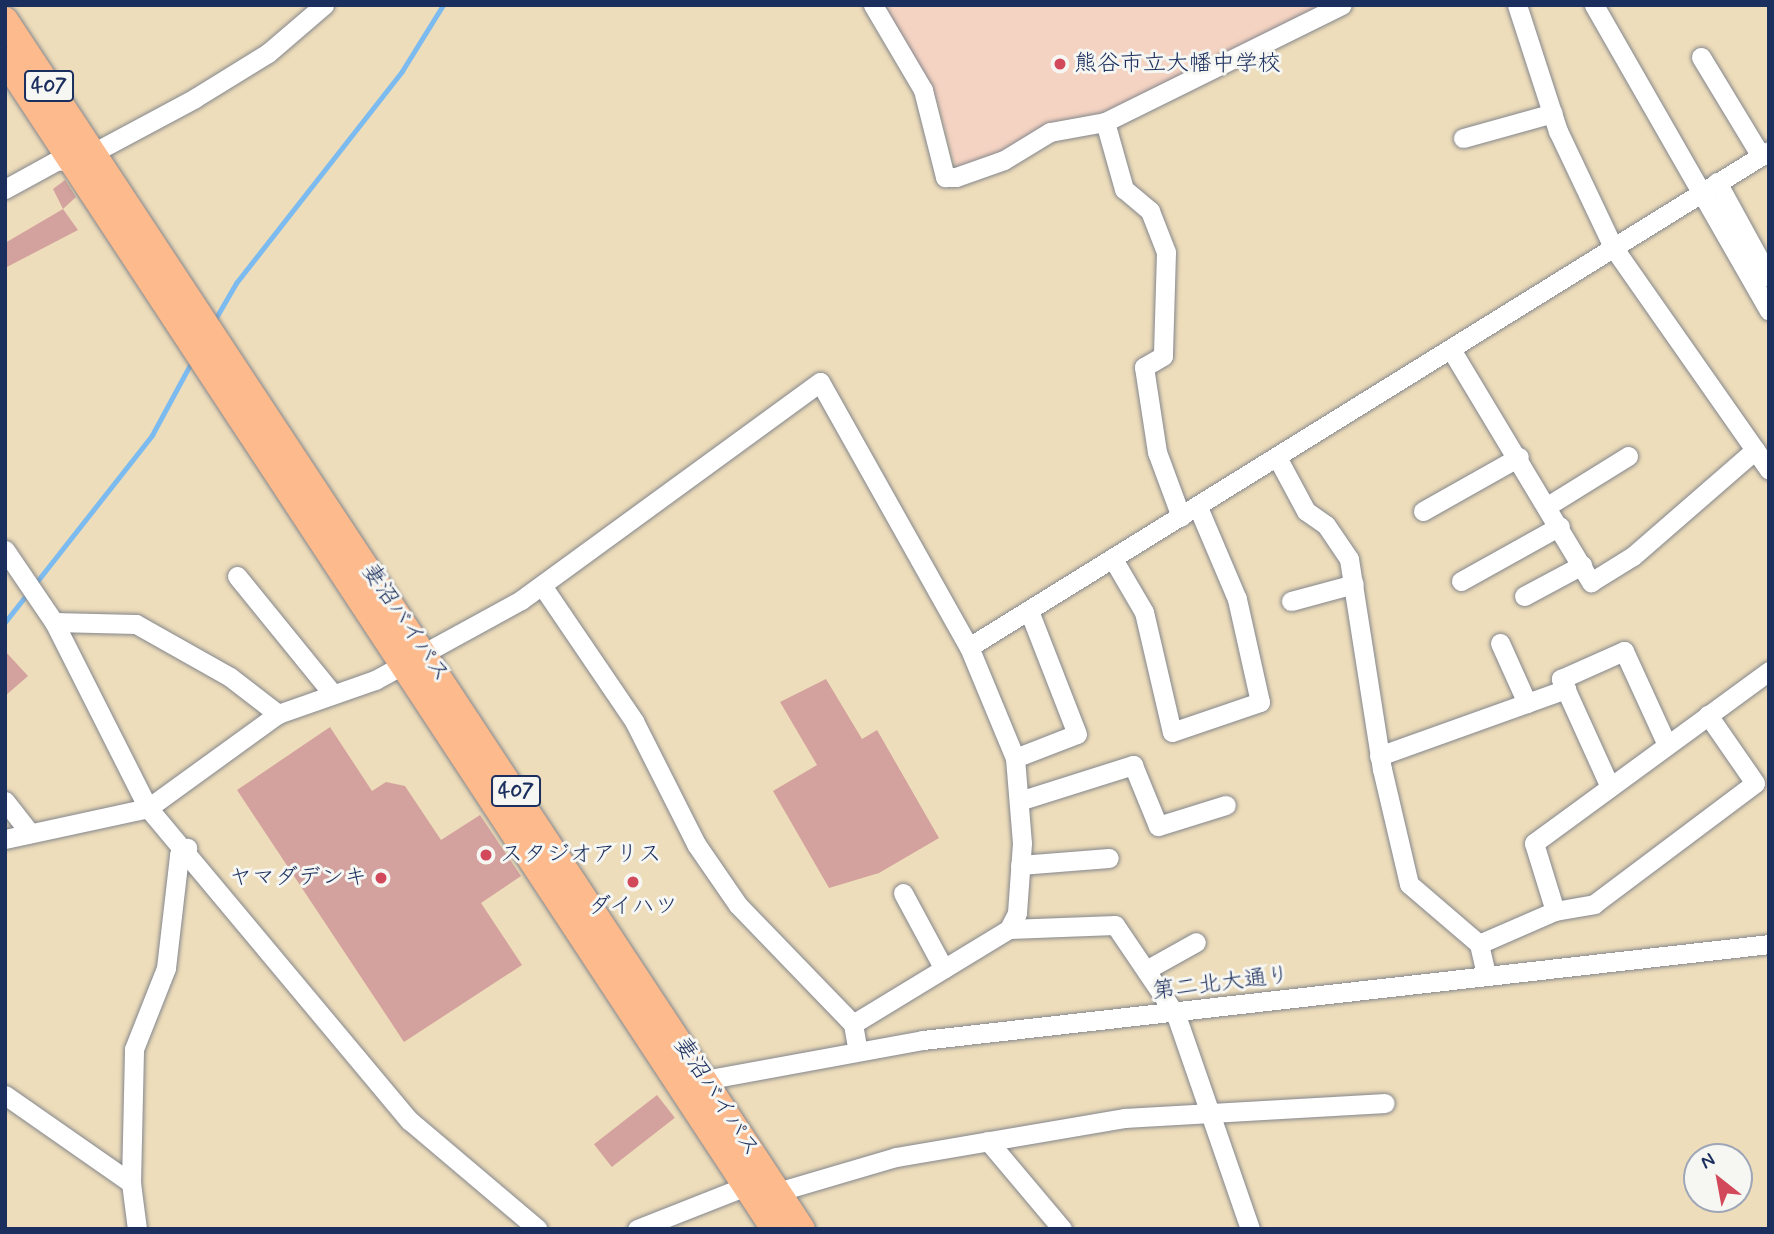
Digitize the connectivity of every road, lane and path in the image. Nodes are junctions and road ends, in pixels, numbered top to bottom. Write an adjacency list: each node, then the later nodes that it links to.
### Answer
1 (324, 5): 13 (street)
2 (873, 5): 10 (street)
3 (1342, 5): 10 (street)
4 (1517, 5): 9 (street)
5 (1594, 5): 14 (street)
6 (5, 20): 13 (highway, 妻沼バイパス / 407)
7 (1701, 57): 12 (street)
8 (5, 60): 13 (highway, 妻沼バイパス / 407)
9 (1553, 113): 11 (street); 16 (street)
10 (1105, 122): 29 (street)
11 (1463, 138)
12 (1765, 154): 14 (street)
13 (84, 158): 15 (street); 20 (highway, 妻沼バイパス / 407)
14 (1709, 187): 16 (street); 17 (street); 18 (street)
15 (5, 189)
16 (1613, 247): 19 (street); 21 (street)
17 (1769, 277)
18 (1769, 310)
19 (1452, 351): 23 (street); 24 (street)
20 (219, 366): 44 (highway, 妻沼バイパス / 407); 45 (highway, 妻沼バイパス / 407)
21 (1755, 450): 25 (street); 33 (street)
22 (1628, 456): 26 (street)
23 (1519, 457): 26 (street); 28 (street)
24 (1278, 459): 27 (street); 36 (street)
25 (1769, 470)
26 (1549, 505): 30 (street)
27 (1198, 506): 29 (street); 32 (street)
28 (1423, 511)
29 (1181, 517): 32 (street)
30 (1560, 526): 33 (street); 35 (street)
31 (5, 550): 41 (street)
32 (1113, 559): 40 (street)
33 (1582, 565): 38 (street)
34 (237, 576): 48 (street)
35 (1461, 581)
36 (1354, 584): 39 (street); 53 (street)
37 (542, 587): 43 (street); 44 (street); 75 (street)
38 (1524, 596)
39 (1291, 601)
40 (1030, 611): 43 (street); 54 (street)
41 (54, 622): 50 (street); 59 (street)
42 (1500, 643): 49 (street)
43 (969, 647): 54 (street)
44 (425, 652): 45 (street); 77 (highway, 妻沼バイパス / 407)
45 (401, 665): 48 (street); 77 (highway, 妻沼バイパス / 407)
46 (1769, 671): 51 (street)
47 (1566, 690): 49 (street); 52 (street); 55 (street)
48 (331, 693): 50 (street)
49 (1527, 703): 53 (street)
50 (278, 714): 59 (street)
51 (1708, 715): 52 (street); 66 (street)
52 (1667, 745): 55 (street)
53 (1379, 756): 70 (street)
54 (1015, 758): 57 (street)
55 (1610, 787): 66 (street)
56 (5, 801): 60 (street)
57 (1019, 801): 58 (street); 64 (street)
58 (1226, 805)
59 (148, 808): 60 (street); 62 (street)
60 (30, 833): 61 (street)
61 (5, 839)
62 (187, 848): 82 (street); 86 (street)
63 (1110, 858): 64 (street)
64 (1020, 865): 67 (street)
65 (903, 893): 71 (street)
66 (1555, 911): 70 (street)
67 (1009, 929): 71 (street); 72 (street)
68 (1196, 942): 72 (street)
69 (1769, 943): 73 (street, 第二北大通り)
70 (1479, 944): 73 (street)
71 (944, 970): 75 (street)
72 (1146, 970): 74 (street)
73 (1486, 975): 74 (street, 第二北大通り)
74 (1176, 1015): 76 (street, 第二北大通り); 80 (street)
75 (853, 1024): 76 (street)
76 (858, 1051): 77 (street, 第二北大通り)
77 (693, 1082): 83 (highway, 妻沼バイパス / 407); 84 (highway, 妻沼バイパス / 407)
78 (5, 1095): 82 (street)
79 (1385, 1103): 80 (street)
80 (1209, 1113): 81 (street); 91 (street)
81 (988, 1140): 84 (street); 90 (street)
82 (131, 1183): 85 (street)
83 (746, 1186): 87 (street); 88 (highway, 妻沼バイパス / 407)
84 (778, 1192): 89 (highway, 妻沼バイパス / 407)
85 (137, 1229)
86 (538, 1229)
87 (637, 1229)
88 (774, 1229)
89 (802, 1229)
90 (1062, 1229)
91 (1250, 1229)

